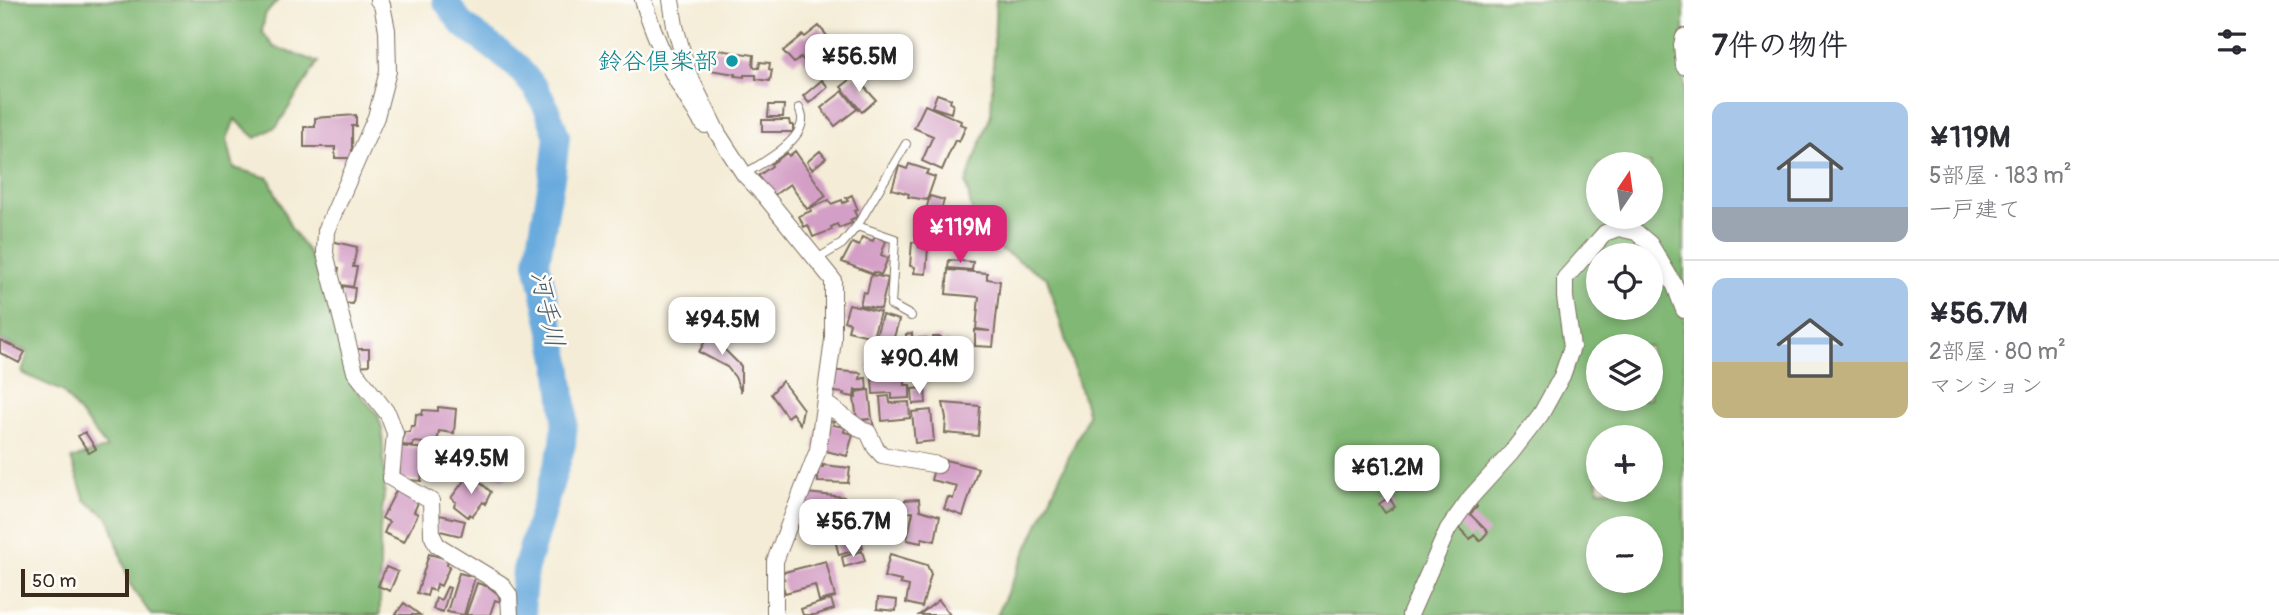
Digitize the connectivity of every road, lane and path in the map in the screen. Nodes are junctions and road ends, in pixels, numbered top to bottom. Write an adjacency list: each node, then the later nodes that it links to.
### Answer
1 (378, 0): 16 (street)
2 (643, 0): 7 (street)
3 (671, 0): 7 (street)
4 (1684, 37): 5 (street)
5 (1684, 66)
6 (799, 108): 9 (lane)
7 (718, 134): 9 (street)
8 (906, 144): 10 (lane)
9 (744, 174): 11 (street)
10 (857, 226): 11 (lane); 13 (lane)
11 (817, 259): 14 (street)
12 (1684, 310): 18 (street)
13 (911, 316)
14 (825, 403): 15 (street); 17 (street)
15 (938, 465)
16 (510, 615)
17 (775, 615)
18 (1410, 615)

